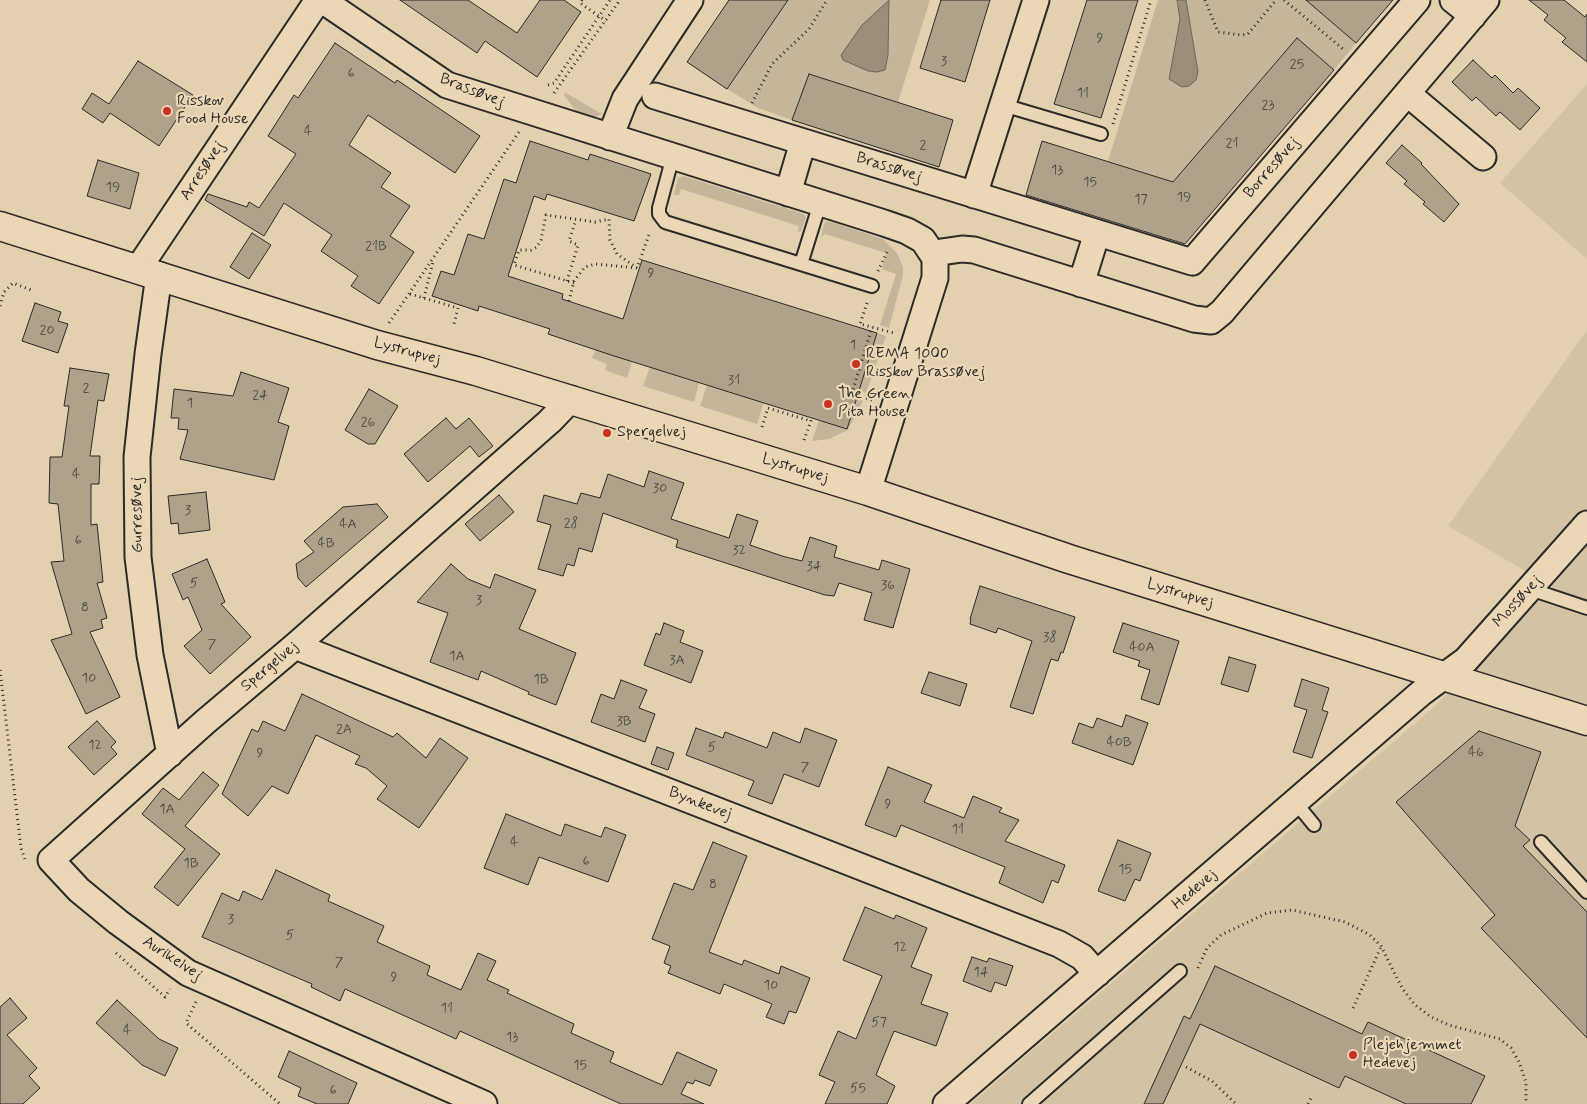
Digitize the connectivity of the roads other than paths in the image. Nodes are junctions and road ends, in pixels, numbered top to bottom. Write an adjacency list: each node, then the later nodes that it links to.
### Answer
1 (320, 0): 11 (street, Brassøvej); 22 (street, Arresøvej)
2 (690, 0): 11 (street)
3 (1036, 0): 9 (street)
4 (1417, 0): 19 (street, Borresøvej)
5 (1453, 0): 6 (street)
6 (1480, 8): 7 (street)
7 (1408, 94): 14 (street); 23 (street)
8 (655, 96): 12 (street, Brassøvej)
9 (1003, 105): 10 (lane); 16 (street)
10 (1101, 134)
11 (610, 137): 13 (street, Brassøvej)
12 (804, 142): 15 (street); 16 (street, Brassøvej)
13 (673, 156): 15 (street, Brassøvej); 21 (lane)
14 (1483, 157)
15 (788, 193): 17 (street, Brassøvej)
16 (974, 195): 19 (street, Borresøvej)
17 (820, 203): 20 (street, Brassøvej); 21 (lane)
18 (0, 226): 22 (street, Lystrupvej)
19 (1098, 233): 23 (street)
20 (934, 253): 23 (street); 26 (street)
21 (801, 264): 24 (lane)
22 (149, 272): 25 (street, Lystrupvej); 33 (street, Gurresøvej)
23 (1081, 284)
24 (872, 286)
25 (571, 400): 26 (street, Lystrupvej); 30 (street, Spergelvej)
26 (868, 491): 31 (street, Lystrupvej)
27 (1587, 524): 28 (street, Mossøvej)
28 (1530, 589): 29 (lane); 31 (street, Mossøvej)
29 (1587, 608)
30 (295, 646): 33 (street, Spergelvej); 39 (street, Bynkevej)
31 (1445, 677): 32 (street, Lystrupvej); 34 (street, Hedevej)
32 (1587, 721)
33 (170, 754): 40 (street, Aurikelvej)
34 (1296, 803): 35 (lane); 39 (street, Hedevej)
35 (1314, 825)
36 (1541, 842): 37 (lane)
37 (1587, 892)
38 (1180, 971): 42 (lane)
39 (1097, 974): 41 (street, Hedevej)
40 (484, 1104)
41 (946, 1104)
42 (1029, 1104)

